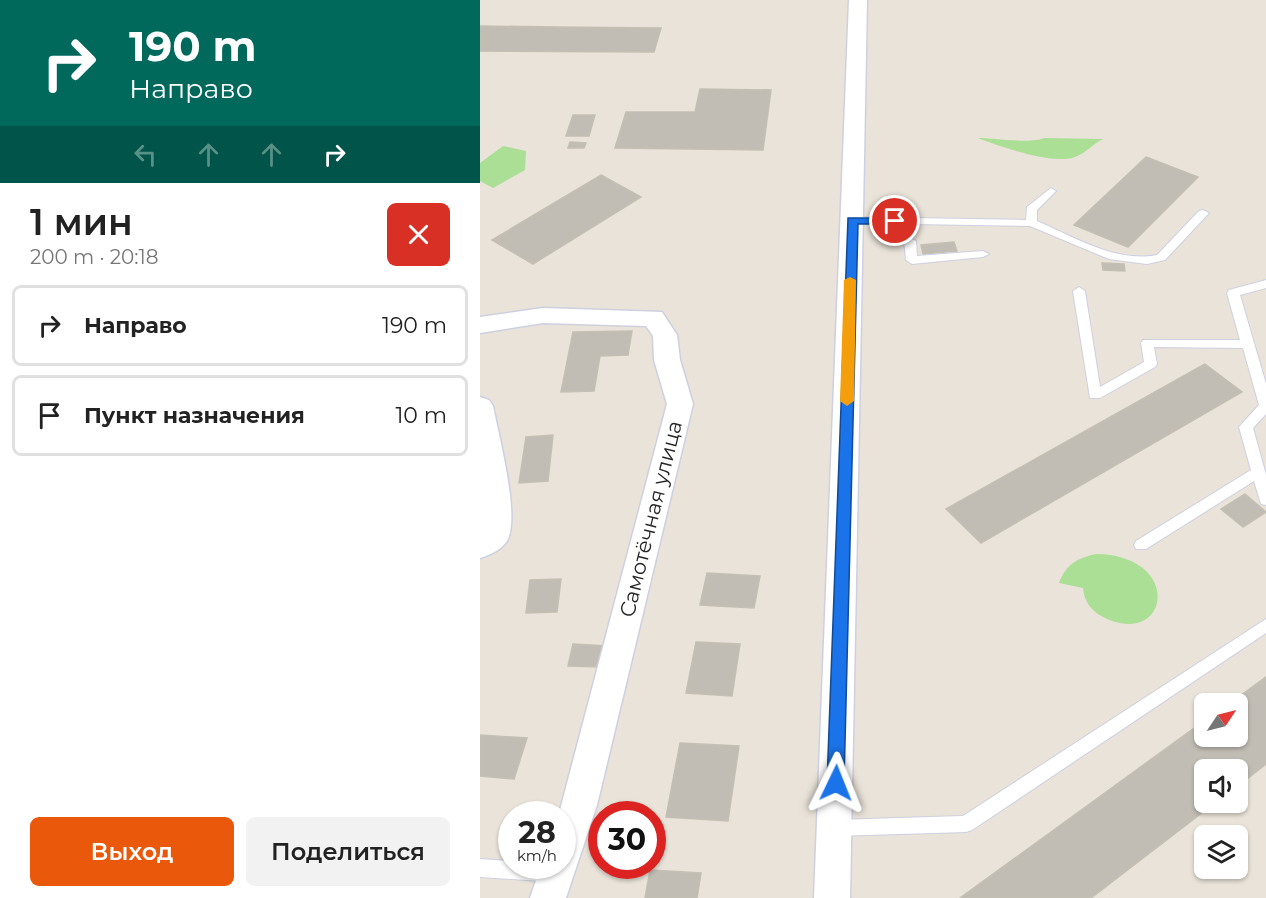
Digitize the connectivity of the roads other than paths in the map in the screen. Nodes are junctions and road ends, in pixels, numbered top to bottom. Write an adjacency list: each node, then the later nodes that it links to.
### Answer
1 (858, 0): 4 (street)
2 (1051, 190): 5 (lane)
3 (1203, 213): 5 (lane)
4 (852, 220): 5 (lane); 19 (street)
5 (1032, 223)
6 (910, 241): 7 (lane)
7 (982, 254)
8 (1266, 284): 11 (lane)
9 (1079, 291): 11 (lane)
10 (480, 325): 18 (street, Самотёчная улица)
11 (1248, 344): 13 (lane)
12 (480, 406): 16 (street)
13 (1258, 472): 14 (lane); 15 (lane)
14 (1266, 500)
15 (1141, 545)
16 (480, 547)
17 (1266, 625): 19 (lane)
18 (576, 817)
19 (834, 828): 22 (street)
20 (480, 868): 21 (lane)
21 (498, 869)
22 (832, 898)

